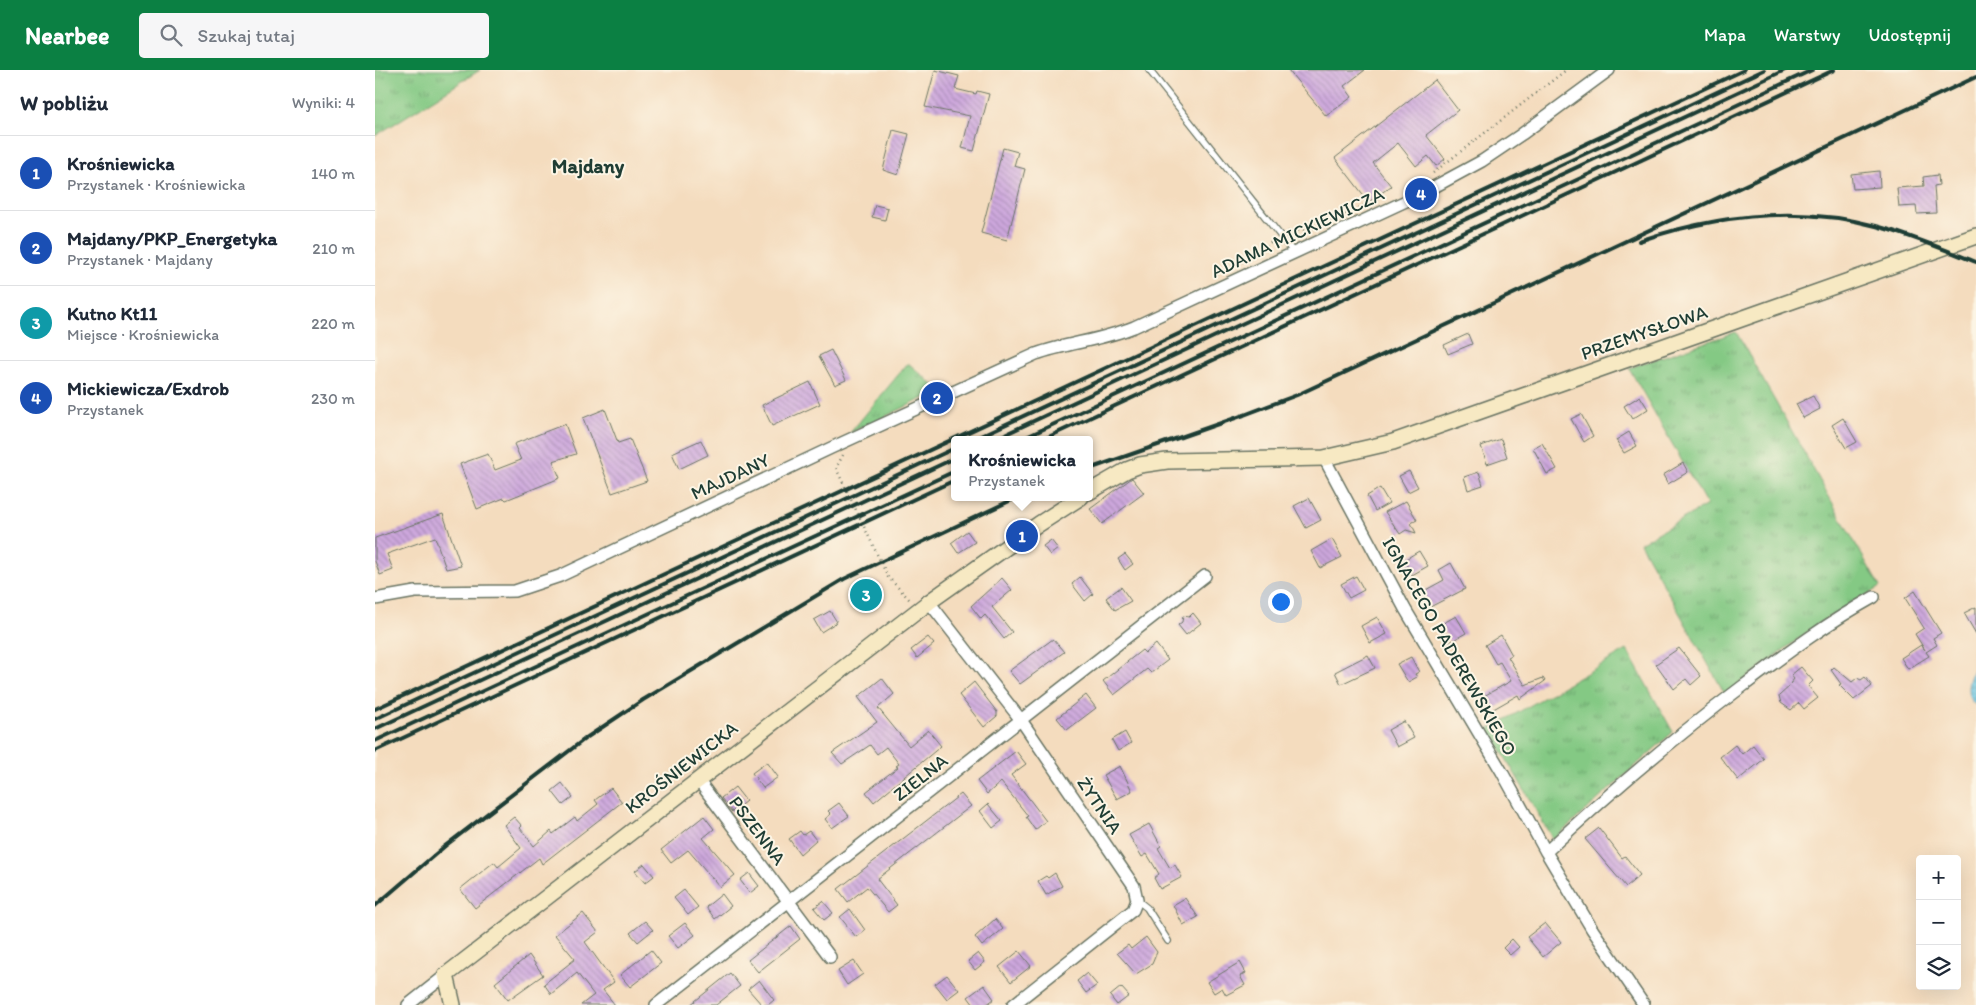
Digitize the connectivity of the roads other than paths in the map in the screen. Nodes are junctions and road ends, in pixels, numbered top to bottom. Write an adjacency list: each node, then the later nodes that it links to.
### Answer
1 (1149, 70): 4 (lane)
2 (1609, 70): 4 (street, ADAMA MICKIEWICZA)
3 (1976, 236): 6 (street, PRZEMYSŁOWA)
4 (1294, 253): 5 (street, ADAMA MICKIEWICZA)
5 (1090, 341): 11 (street, MAJDANY)
6 (1324, 458): 7 (street); 15 (street, IGNACEGO PADEREWSKIEGO)
7 (1093, 490)
8 (1075, 501): 12 (street, KROŚNIEWICKA)
9 (1205, 576): 13 (street, ZIELNA)
10 (1874, 597): 15 (street)
11 (375, 599)
12 (924, 606): 13 (street, ŻYTNIA); 14 (street, KROŚNIEWICKA)
13 (1021, 720): 16 (street, ŻYTNIA); 17 (street, ZIELNA)
14 (698, 780): 17 (street, PSZENNA); 20 (street, KROŚNIEWICKA)
15 (1546, 852): 25 (street, IGNACEGO PADEREWSKIEGO)
16 (1137, 900): 18 (lane); 24 (street)
17 (790, 902): 19 (street, PSZENNA); 23 (street, ZIELNA)
18 (1168, 941)
19 (830, 957)
20 (446, 975): 21 (street, KROŚNIEWICKA); 22 (street)
21 (408, 1005)
22 (453, 1005)
23 (656, 1005)
24 (1013, 1005)
25 (1644, 1005)

